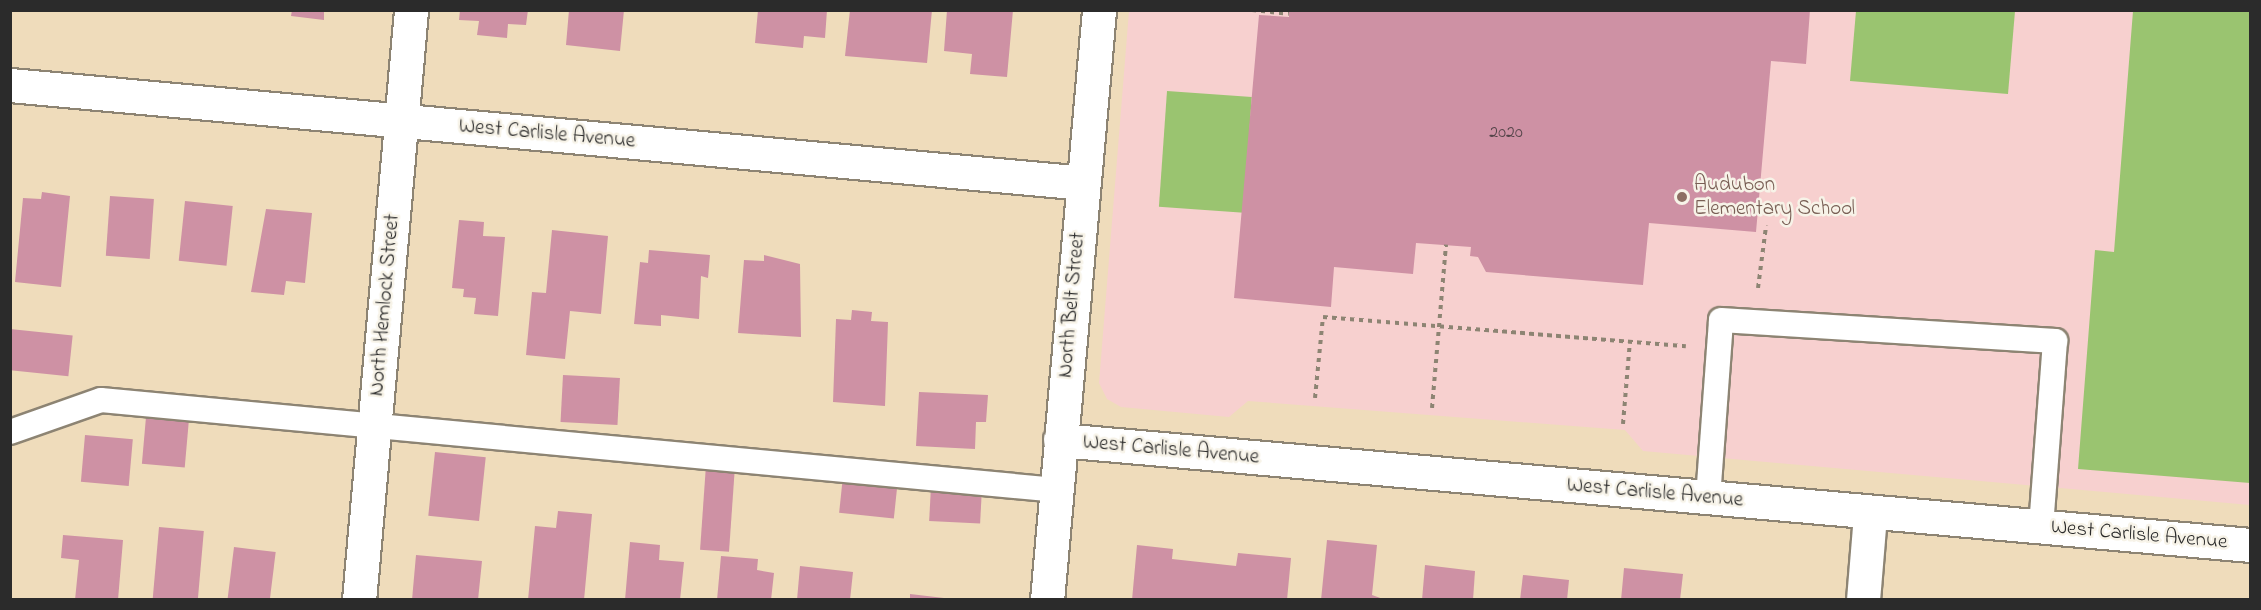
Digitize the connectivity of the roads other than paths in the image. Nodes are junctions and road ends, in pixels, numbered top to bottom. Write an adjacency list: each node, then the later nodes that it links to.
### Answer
1 (411, 10): 4 (street, North Hemlock Street)
2 (1099, 10): 5 (street, North Belt Street)
3 (10, 85): 4 (street, West Carlisle Avenue)
4 (401, 121): 5 (street, West Carlisle Avenue); 6 (street, North Hemlock Street)
5 (1084, 183): 8 (street, North Belt Street)
6 (375, 424): 7 (lane); 9 (lane); 14 (street, North Hemlock Street)
7 (10, 432)
8 (1060, 440): 9 (street, North Belt Street); 10 (street, West Carlisle Avenue)
9 (1056, 490): 15 (street, North Belt Street)
10 (1707, 498): 11 (street, West Carlisle Avenue); 12 (lane)
11 (1870, 514): 12 (street, West Carlisle Avenue); 16 (street)
12 (2041, 527): 13 (street, West Carlisle Avenue)
13 (2250, 545)
14 (359, 600)
15 (1047, 600)
16 (1863, 600)

